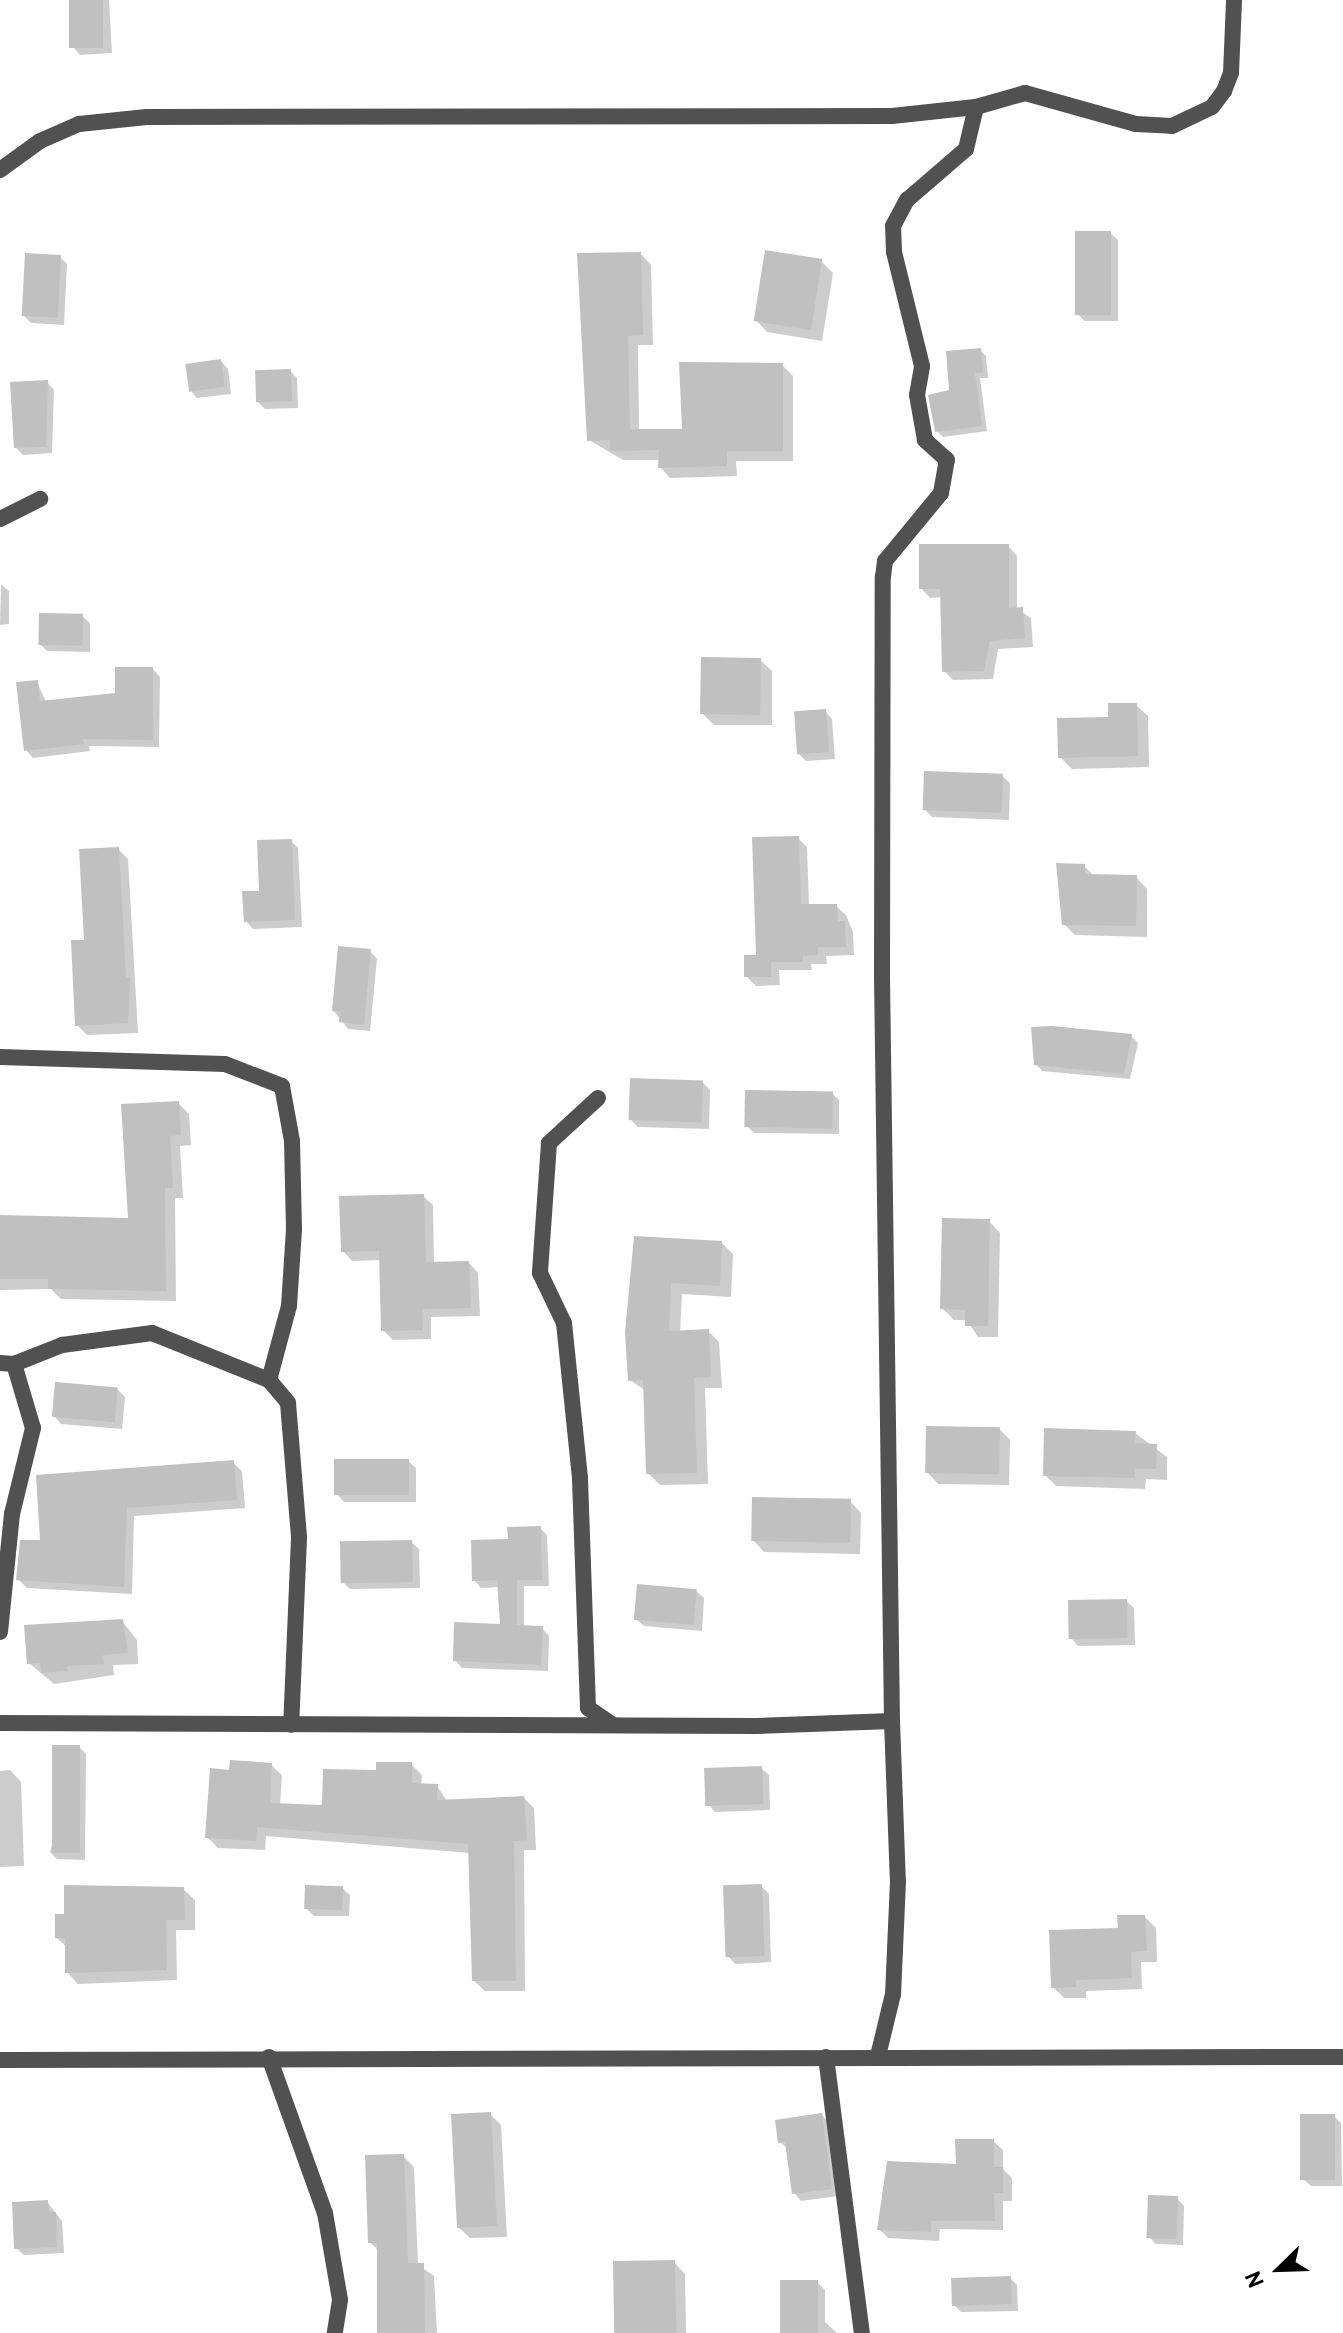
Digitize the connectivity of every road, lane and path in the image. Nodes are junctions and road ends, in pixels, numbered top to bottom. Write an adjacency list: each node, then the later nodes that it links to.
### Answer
1 (1234, 0): 2 (street)
2 (976, 107): 3 (street); 11 (street)
3 (0, 170)
4 (40, 499): 5 (street)
5 (0, 519)
6 (0, 1057): 9 (street)
7 (598, 1098): 14 (street)
8 (7, 1363): 9 (street); 10 (street)
9 (269, 1380): 13 (street)
10 (0, 1632)
11 (892, 1721): 14 (street); 15 (street)
12 (0, 1723): 13 (street)
13 (291, 1725): 14 (street)
14 (615, 1725)
15 (878, 2056): 17 (street); 18 (street)
16 (269, 2057): 17 (street); 19 (street); 20 (street)
17 (826, 2057): 21 (street)
18 (1343, 2057)
19 (0, 2060)
20 (335, 2333)
21 (862, 2333)

